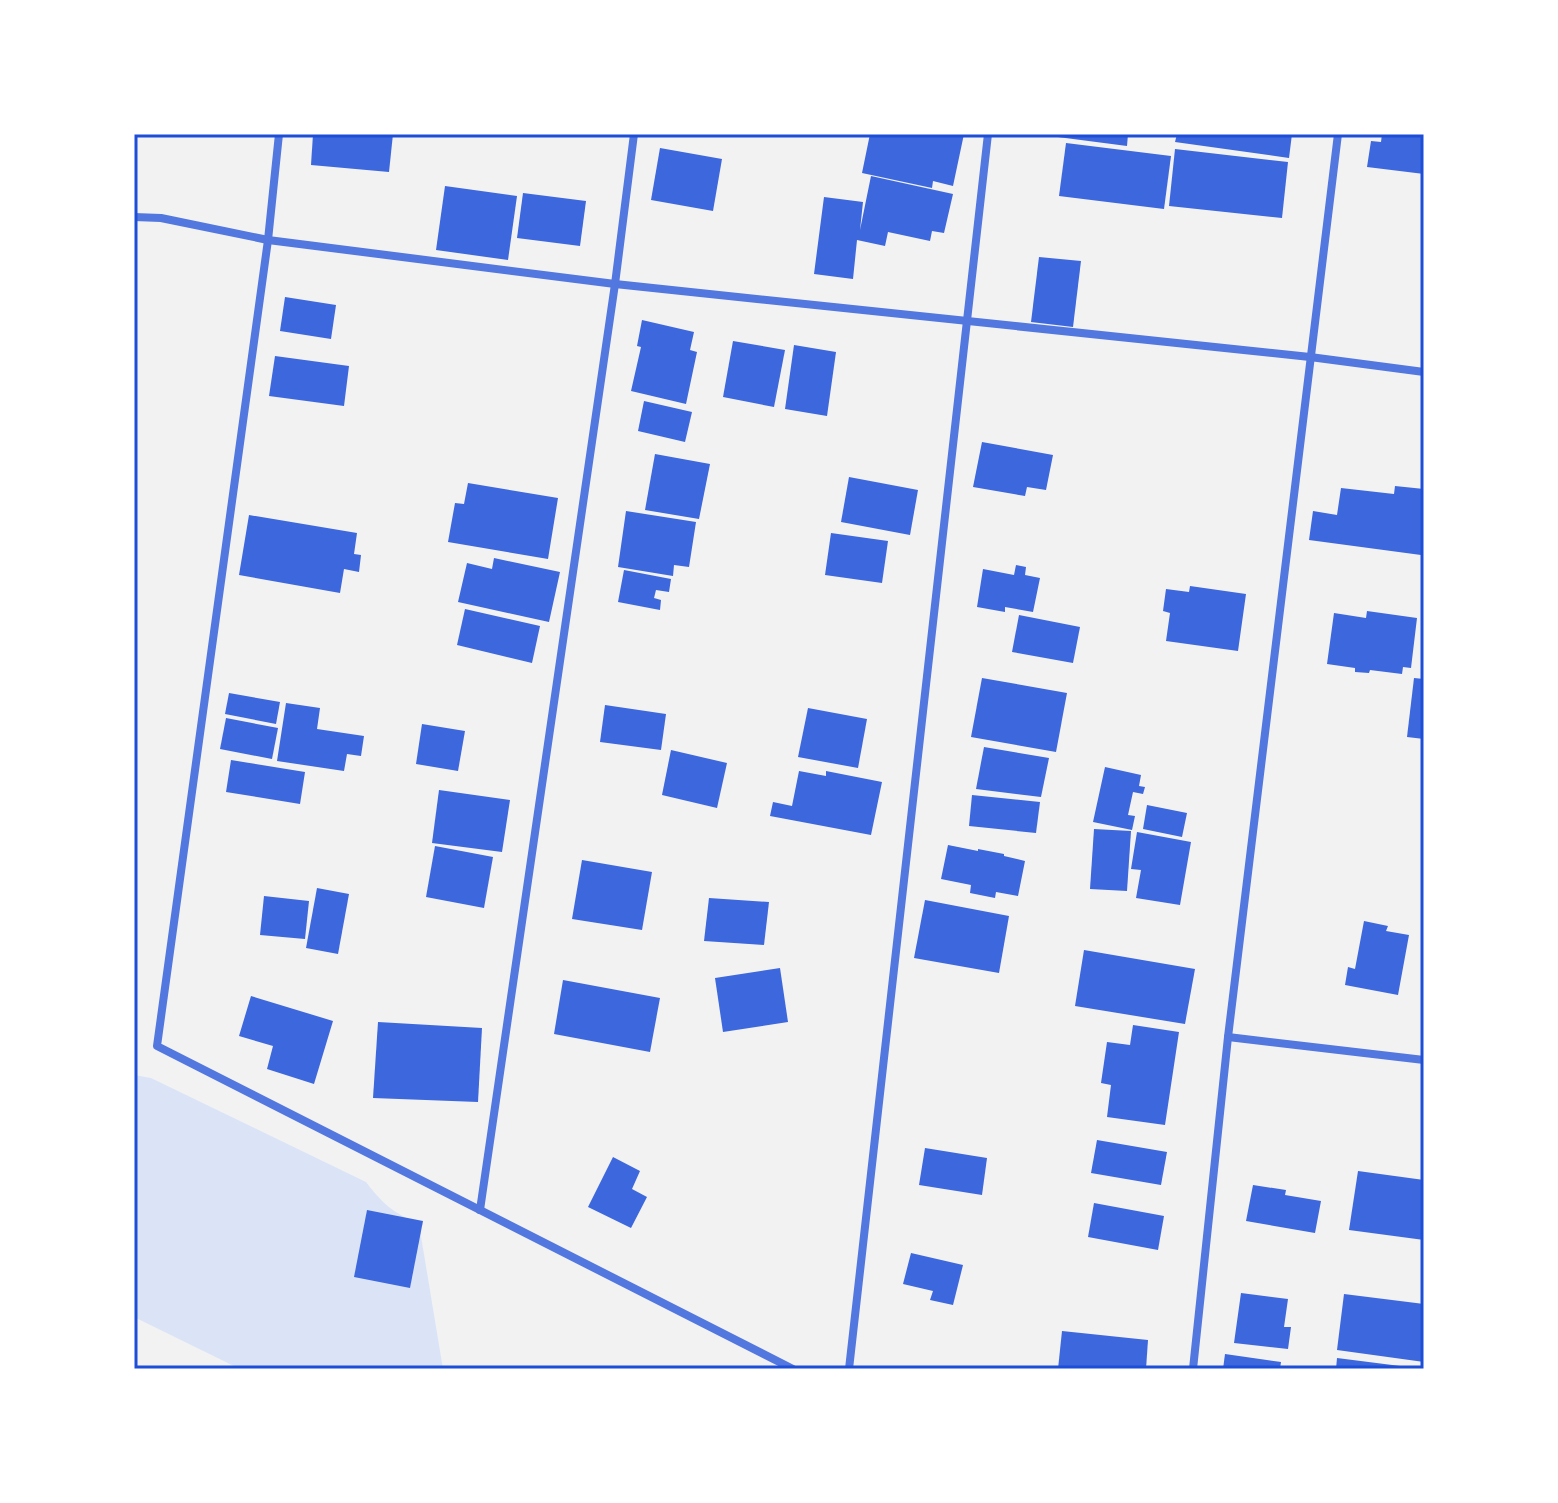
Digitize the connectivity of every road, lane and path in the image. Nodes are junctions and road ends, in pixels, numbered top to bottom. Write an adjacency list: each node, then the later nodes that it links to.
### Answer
1 (279, 134): 6 (street)
2 (634, 134): 7 (street)
3 (988, 134): 8 (street)
4 (1338, 134): 9 (street)
5 (134, 217): 6 (street)
6 (268, 240): 7 (street); 13 (street)
7 (615, 284): 8 (street); 13 (street)
8 (967, 321): 9 (street); 15 (street)
9 (1310, 357): 10 (street); 11 (street)
10 (1424, 372)
11 (1228, 1037): 12 (street); 16 (street)
12 (1424, 1060)
13 (480, 1210): 14 (street)
14 (793, 1369)
15 (849, 1369)
16 (1193, 1369)

